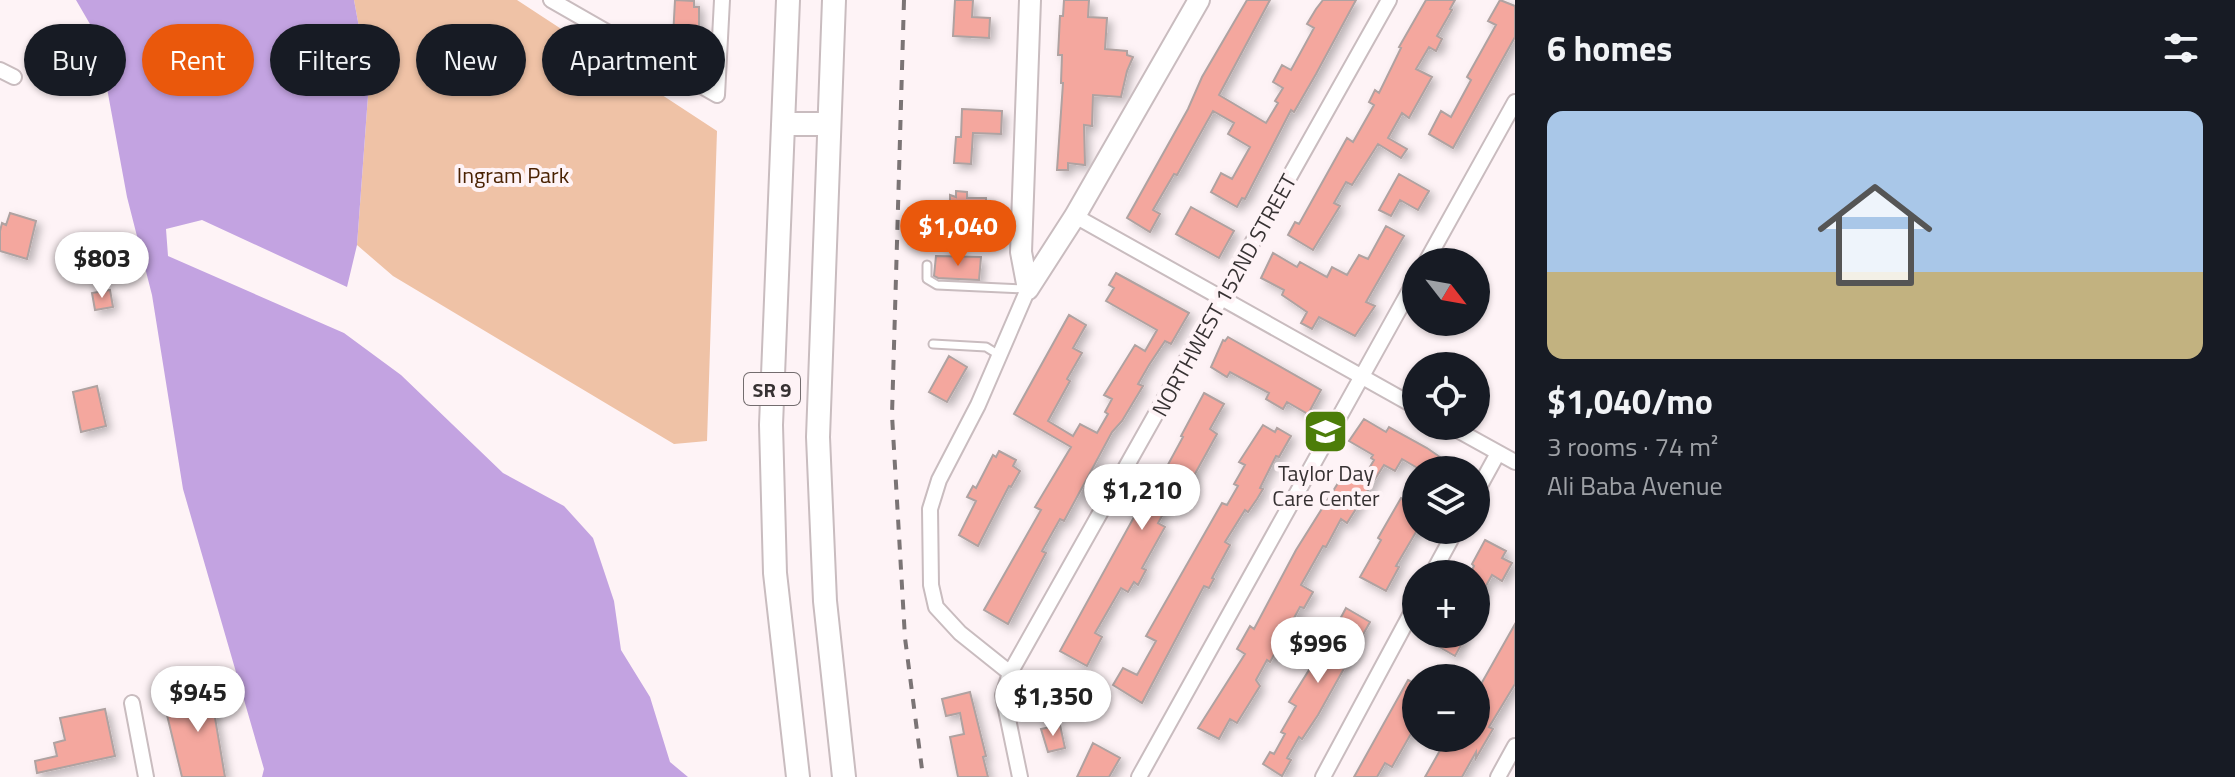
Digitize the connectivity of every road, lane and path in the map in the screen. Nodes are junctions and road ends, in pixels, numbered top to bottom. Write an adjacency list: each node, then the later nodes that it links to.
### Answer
1 (551, 0): 8 (street)
2 (722, 0): 8 (street)
3 (788, 0): 10 (main road, SR 9)
4 (834, 0): 11 (main road, SR 9)
5 (1030, 0): 15 (street)
6 (1199, 0): 12 (street)
7 (1389, 0): 16 (street, NORTHWEST 152ND STREET)
8 (570, 5)
9 (1515, 102): 13 (street)
10 (783, 124): 11 (main road); 31 (main road, SR 9)
11 (829, 124): 32 (main road, SR 9)
12 (1075, 216): 15 (street); 16 (street)
13 (1434, 248)
14 (927, 265): 15 (lane)
15 (1028, 289): 19 (street)
16 (1222, 299): 20 (street); 27 (street, NORTHWEST 152ND STREET)
17 (1402, 304): 20 (street)
18 (933, 344): 19 (lane)
19 (999, 355): 27 (street)
20 (1362, 376): 21 (street); 34 (street)
21 (1402, 399)
22 (1475, 440): 23 (street)
23 (1498, 453): 24 (street); 25 (street)
24 (1515, 462)
25 (1490, 468)
26 (1402, 630): 35 (street)
27 (1010, 673): 33 (street)
28 (132, 703): 30 (street)
29 (1515, 746): 36 (street)
30 (146, 777)
31 (798, 777)
32 (844, 777)
33 (1020, 777)
34 (1139, 777)
35 (1323, 777)
36 (1498, 777)

